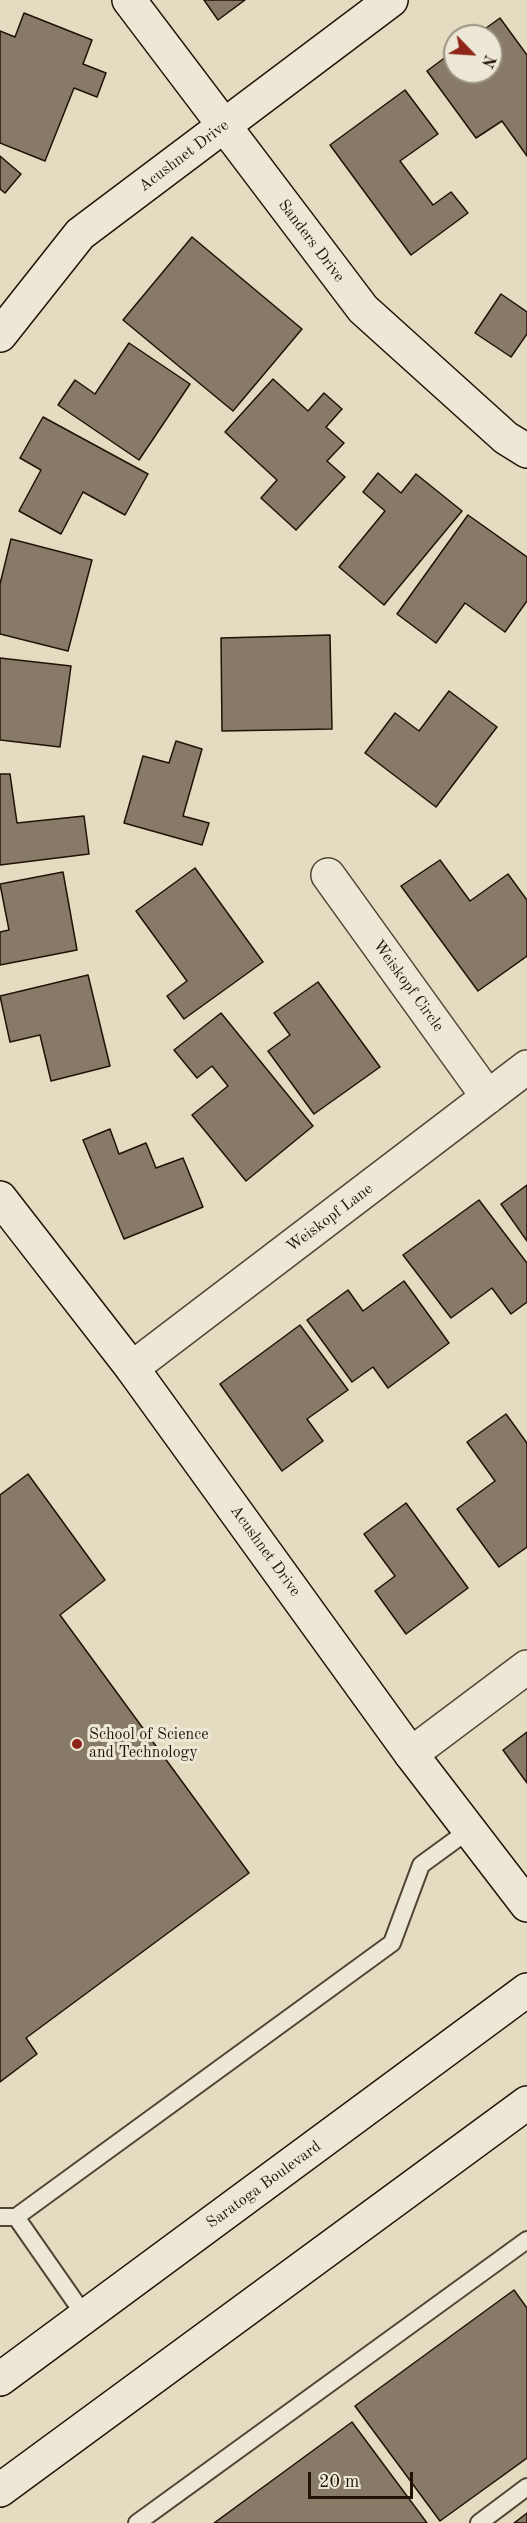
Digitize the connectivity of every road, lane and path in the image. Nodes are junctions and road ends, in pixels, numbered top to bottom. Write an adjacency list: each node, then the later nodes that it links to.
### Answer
1 (129, 0): 3 (street, Sanders Drive)
2 (391, 0): 3 (street, Acushnet Drive)
3 (223, 126): 4 (street, Acushnet Drive); 5 (street, Sanders Drive)
4 (0, 335)
5 (527, 451)
6 (328, 875): 8 (street, Weiskopf Circle)
7 (527, 1067): 8 (street, Weiskopf Lane)
8 (488, 1097): 10 (street, Weiskopf Lane)
9 (0, 1198): 10 (street, Acushnet Drive)
10 (132, 1368): 12 (street, Acushnet Drive)
11 (527, 1667): 12 (street)
12 (411, 1754): 13 (street, Acushnet Drive)
13 (469, 1830): 14 (street, Acushnet Drive); 17 (lane)
14 (527, 1905)
15 (527, 1990): 19 (street, Saratoga Boulevard)
16 (527, 2103): 22 (street)
17 (8, 2217): 19 (lane)
18 (527, 2240): 23 (lane)
19 (85, 2316): 20 (street, Saratoga Boulevard)
20 (0, 2379)
21 (527, 2487): 24 (lane)
22 (0, 2490)
23 (137, 2523)
24 (479, 2523)

